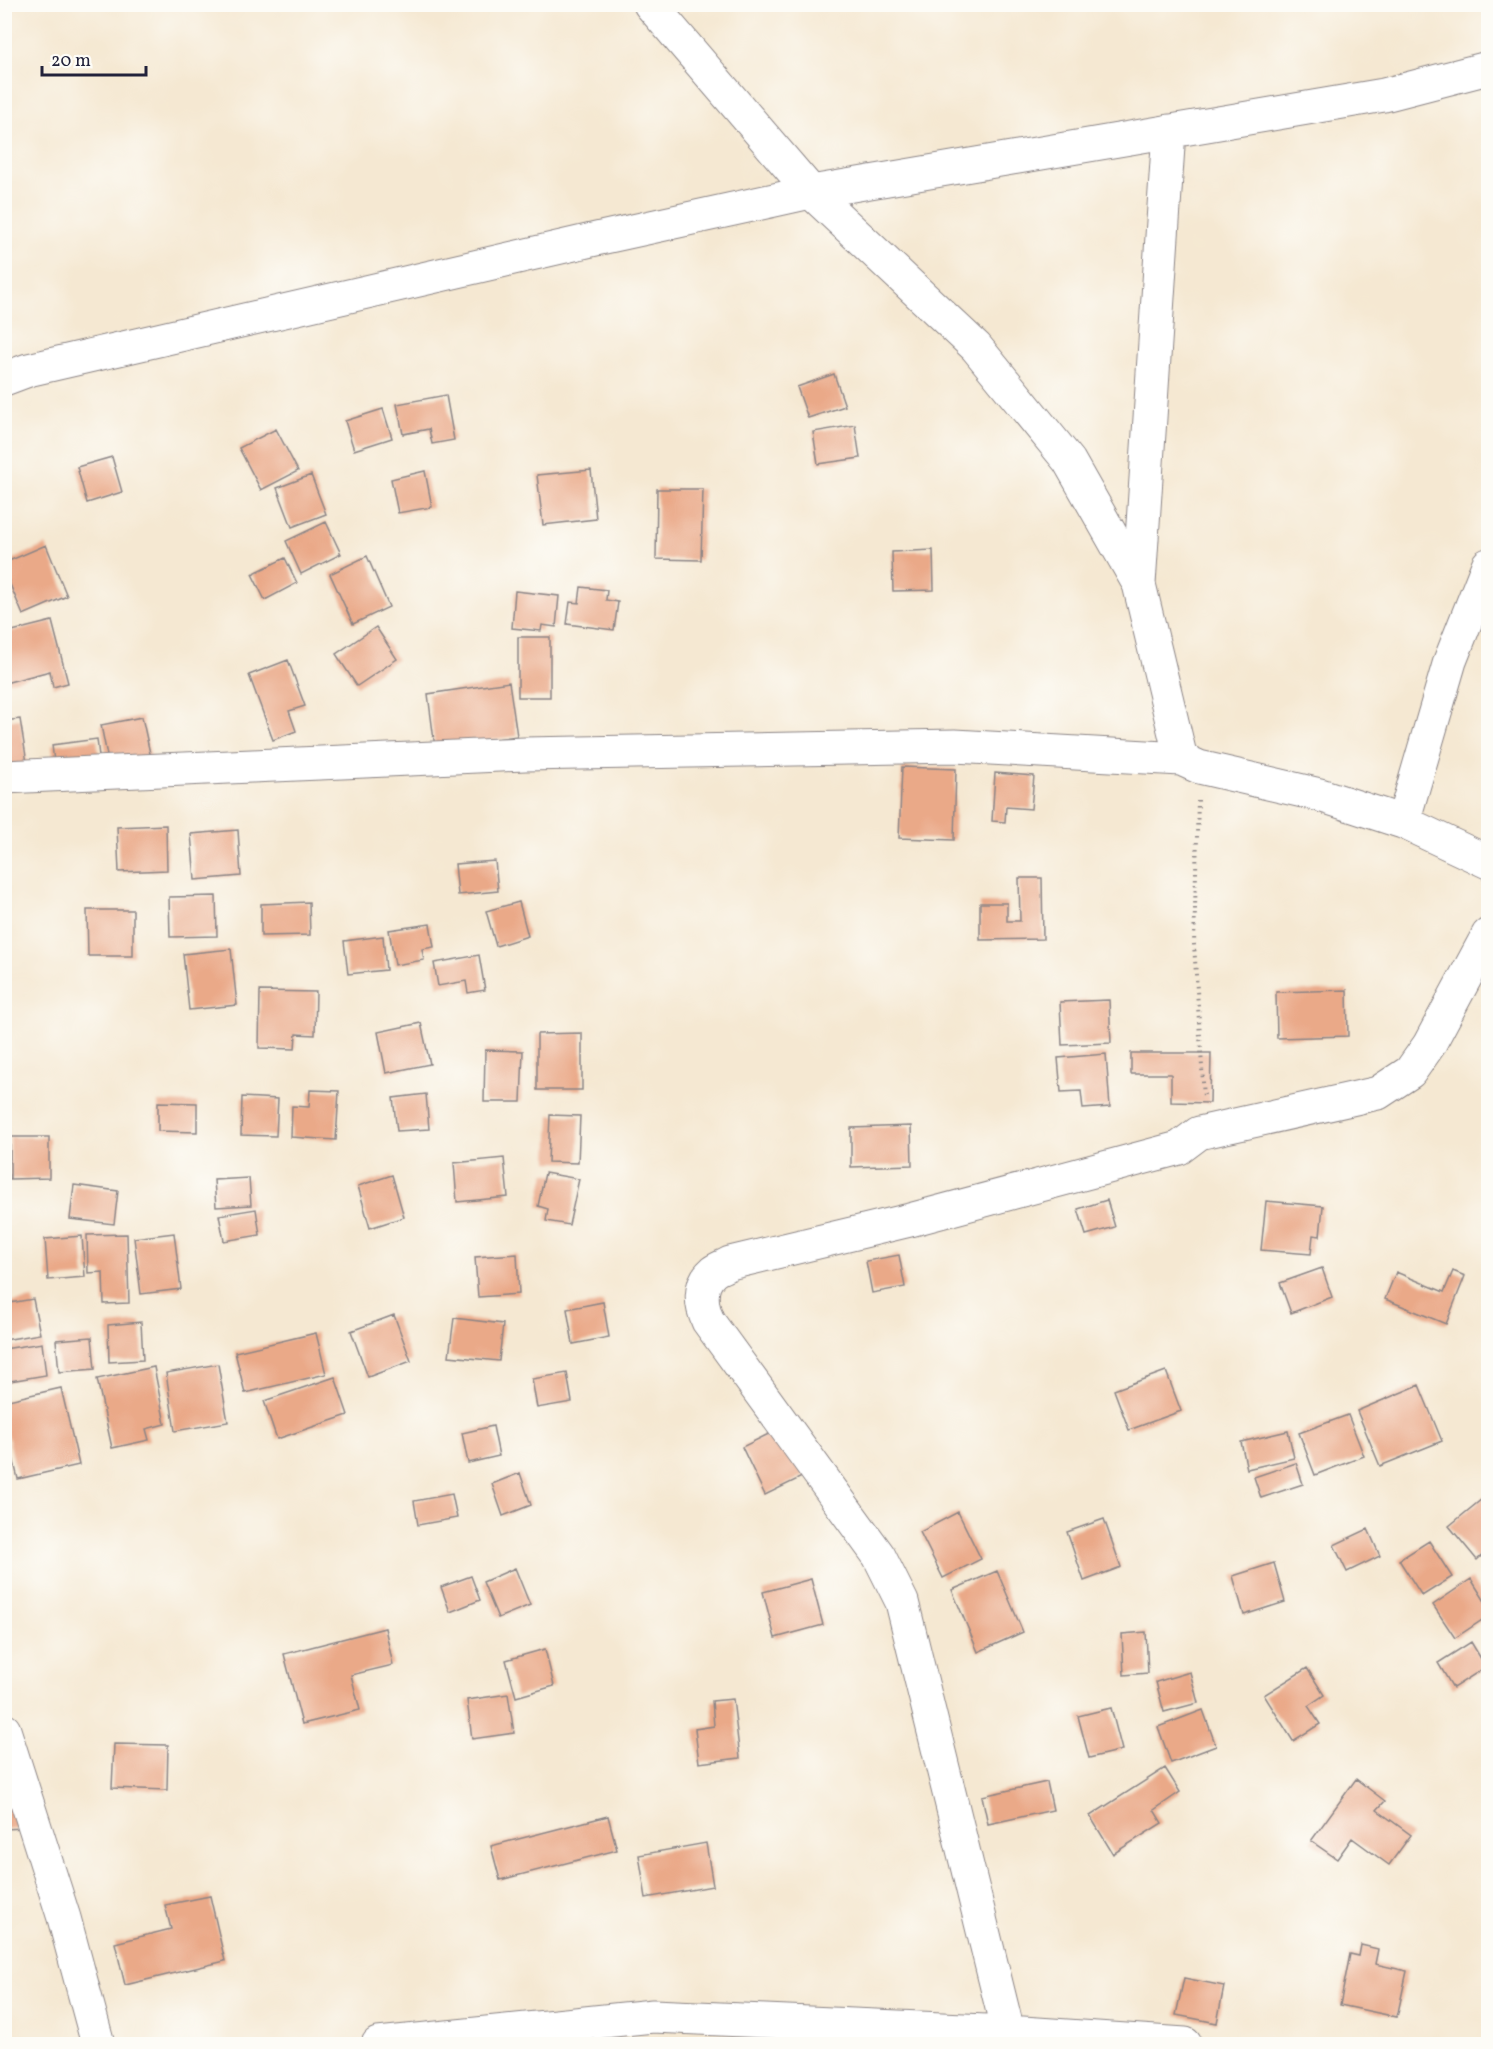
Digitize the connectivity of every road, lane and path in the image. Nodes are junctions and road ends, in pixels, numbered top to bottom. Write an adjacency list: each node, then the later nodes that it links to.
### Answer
1 (650, 4): 4 (street)
2 (1488, 68): 3 (street)
3 (1169, 131): 4 (street); 7 (street)
4 (811, 192): 5 (street); 7 (street)
5 (4, 379)
6 (1488, 566): 10 (street)
7 (1139, 584): 8 (street)
8 (1190, 763): 9 (street); 10 (street); 13 (path)
9 (4, 777)
10 (1403, 822): 11 (street)
11 (1488, 862)
12 (1488, 935): 13 (street)
13 (1199, 1133): 15 (street)
14 (4, 1730): 16 (street)
15 (1009, 2038): 17 (street); 18 (street)
16 (98, 2044)
17 (378, 2044)
18 (1185, 2044)

